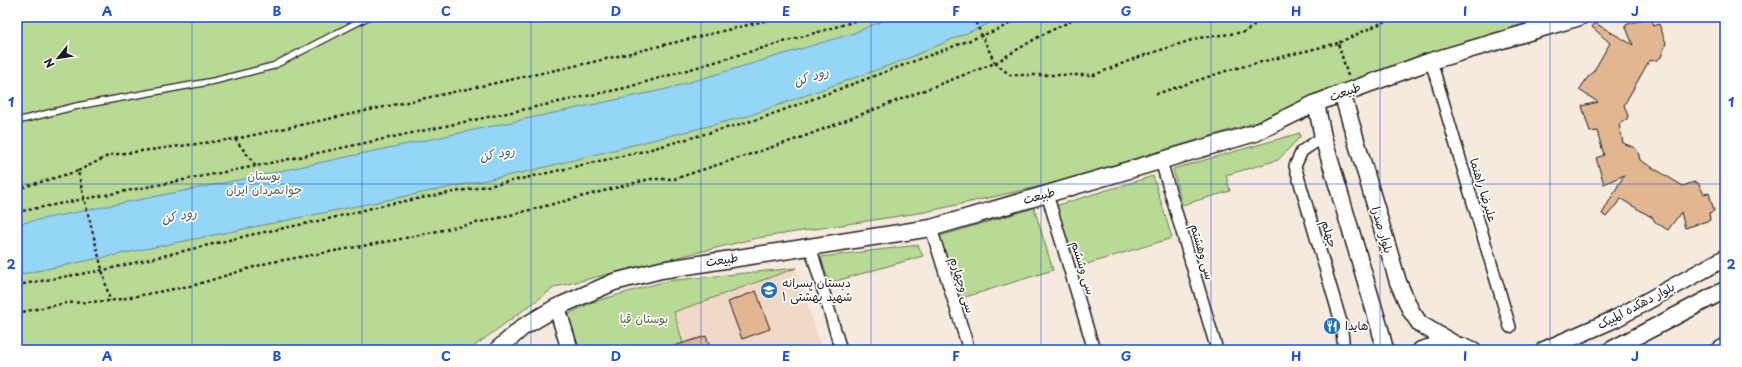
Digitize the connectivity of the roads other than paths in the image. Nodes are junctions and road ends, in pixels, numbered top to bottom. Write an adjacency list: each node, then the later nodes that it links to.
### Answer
1 (368, 17): 6 (lane)
2 (1576, 18): 3 (street, طبیعت)
3 (1431, 61): 4 (street, طبیعت); 15 (street, علیرضا راهنما)
4 (1347, 91): 5 (street, طبیعت); 17 (street, بلوار صدرا)
5 (1316, 104): 7 (street); 8 (street, طبیعت)
6 (17, 121)
7 (1323, 137): 24 (street, چهلم); 25 (street)
8 (1161, 161): 9 (street, طبیعت); 23 (street, سی وهشتم)
9 (1047, 194): 10 (street, طبیعت); 22 (street, سی وششم)
10 (931, 228): 11 (street, طبیعت); 21 (street, سی وچهارم)
11 (810, 246): 14 (street, طبیعت); 20 (street)
12 (1725, 258): 28 (street, بلوار دهکده المپیک)
13 (1725, 290): 29 (street)
14 (557, 307): 18 (street, طبیعت); 19 (street)
15 (1510, 327)
16 (1725, 344): 30 (street)
17 (1456, 345): 26 (street); 27 (street)
18 (497, 350)
19 (570, 350)
20 (841, 350)
21 (969, 350)
22 (1094, 350)
23 (1217, 350)
24 (1344, 350)
25 (1385, 350)
26 (1421, 350)
27 (1473, 350)
28 (1544, 350)
29 (1611, 350)
30 (1715, 350)

